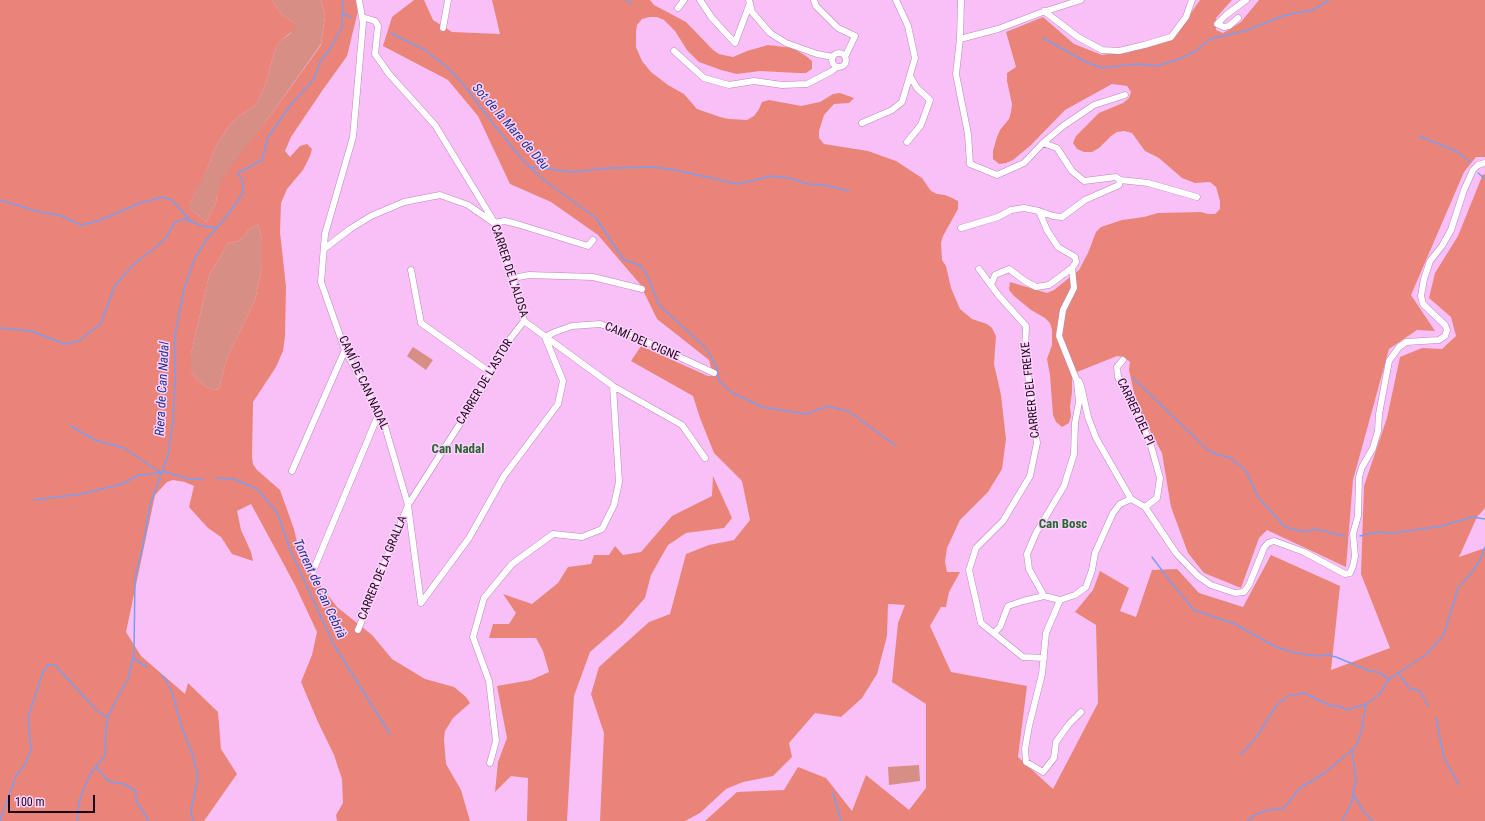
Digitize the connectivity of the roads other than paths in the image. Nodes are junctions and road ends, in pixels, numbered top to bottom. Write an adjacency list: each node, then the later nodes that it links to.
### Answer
1 (359, 0): 14 (street, CAMÍ DE CAN NADAL)
2 (448, 0): 16 (street)
3 (684, 0): 12 (street)
4 (700, 0): 11 (street)
5 (814, 0): 20 (street)
6 (896, 0): 22 (street)
7 (962, 0): 17 (street)
8 (1081, 0): 13 (street)
9 (1192, 0): 13 (street)
10 (1246, 0): 15 (street)
11 (750, 1): 19 (street)
12 (678, 8)
13 (1044, 11): 17 (street)
14 (362, 16): 31 (street, CARRER DE L'ALOSA); 34 (street, CAMÍ DE CAN NADAL)
15 (1238, 18)
16 (443, 28)
17 (960, 39): 26 (street)
18 (674, 52): 21 (street)
19 (833, 57): 20 (street); 21 (street)
20 (845, 57): 21 (street)
21 (837, 67)
22 (910, 76): 24 (street); 25 (street)
23 (1125, 95): 26 (street)
24 (862, 124)
25 (907, 142)
26 (1043, 143): 28 (street)
27 (1485, 164): 54 (street)
28 (1118, 179): 29 (street); 30 (street)
29 (1197, 197)
30 (1039, 211): 32 (street); 35 (street)
31 (494, 223): 33 (street); 34 (street); 38 (street, CARRER DE L'ALOSA)
32 (961, 228)
33 (594, 240)
34 (324, 249): 43 (street, CAMÍ DE CAN NADAL)
35 (1072, 268): 39 (street); 47 (street)
36 (979, 269): 39 (street, CARRER DEL FREIXE)
37 (411, 270): 46 (street)
38 (513, 278): 40 (street); 41 (street, CARRER DE L'ALOSA)
39 (992, 285): 59 (street, CARRER DEL FREIXE)
40 (642, 289)
41 (524, 321): 42 (street, CARRER DE L'ALOSA); 46 (street, CARRER DE L'ASTOR)
42 (546, 337): 45 (street, CAMÍ DEL CIGNE); 48 (street, CARRER DE L'ALOSA); 53 (street, CAMÍ DE CAN NADAL)
43 (345, 350): 49 (street, CAMÍ DE CAN NADAL); 51 (street)
44 (1123, 360): 54 (street, CARRER DEL PI)
45 (714, 372)
46 (491, 373): 53 (street, CARRER DE L'ASTOR)
47 (1077, 381): 52 (street); 56 (street)
48 (613, 386): 50 (street, CARRER DE L'ALOSA); 62 (street)
49 (379, 413): 53 (street, CAMÍ DE CAN NADAL); 55 (street)
50 (705, 458)
51 (292, 471)
52 (1131, 499): 54 (street); 57 (street)
53 (408, 505): 58 (street, CARRER DE LA GRALLA)
54 (1145, 507)
55 (313, 571)
56 (1044, 596): 57 (street); 59 (street)
57 (1060, 600): 60 (street)
58 (358, 630)
59 (994, 633): 60 (street, CARRER DEL FREIXE)
60 (1044, 658): 61 (street)
61 (1081, 712)
62 (490, 763)

